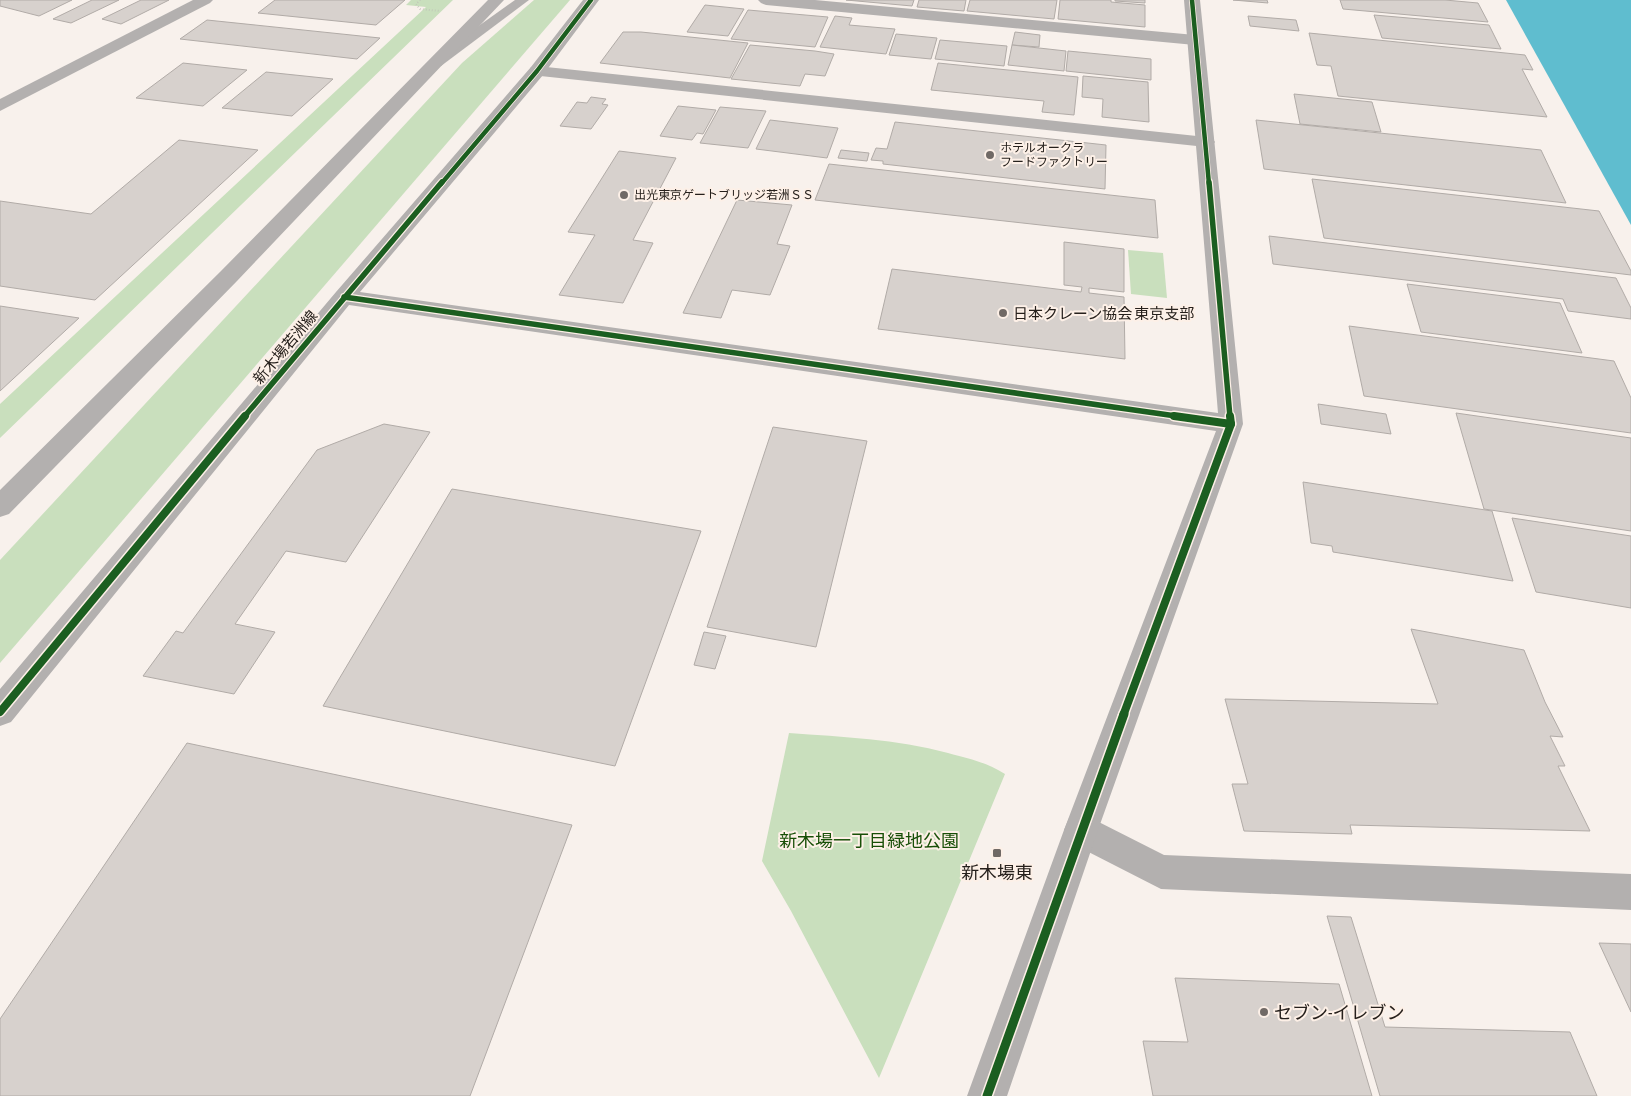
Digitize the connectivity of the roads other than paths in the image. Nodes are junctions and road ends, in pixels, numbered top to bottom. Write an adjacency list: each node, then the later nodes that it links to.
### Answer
1 (205, 0): 10 (street)
2 (496, 0): 8 (street)
3 (523, 0): 8 (lane)
4 (591, 0): 9 (street, 新木場若洲線)
5 (766, 0): 7 (street)
6 (1192, 0): 7 (street)
7 (1195, 40): 11 (street)
8 (434, 64): 14 (street)
9 (537, 71): 11 (street); 12 (street, 新木場若洲線)
10 (0, 106)
11 (1206, 142): 13 (street)
12 (344, 297): 13 (street); 15 (street, 新木場若洲線)
13 (1231, 424): 16 (street)
14 (0, 507)
15 (0, 712)
16 (1081, 830): 17 (street); 18 (street)
17 (1631, 892)
18 (987, 1096)

